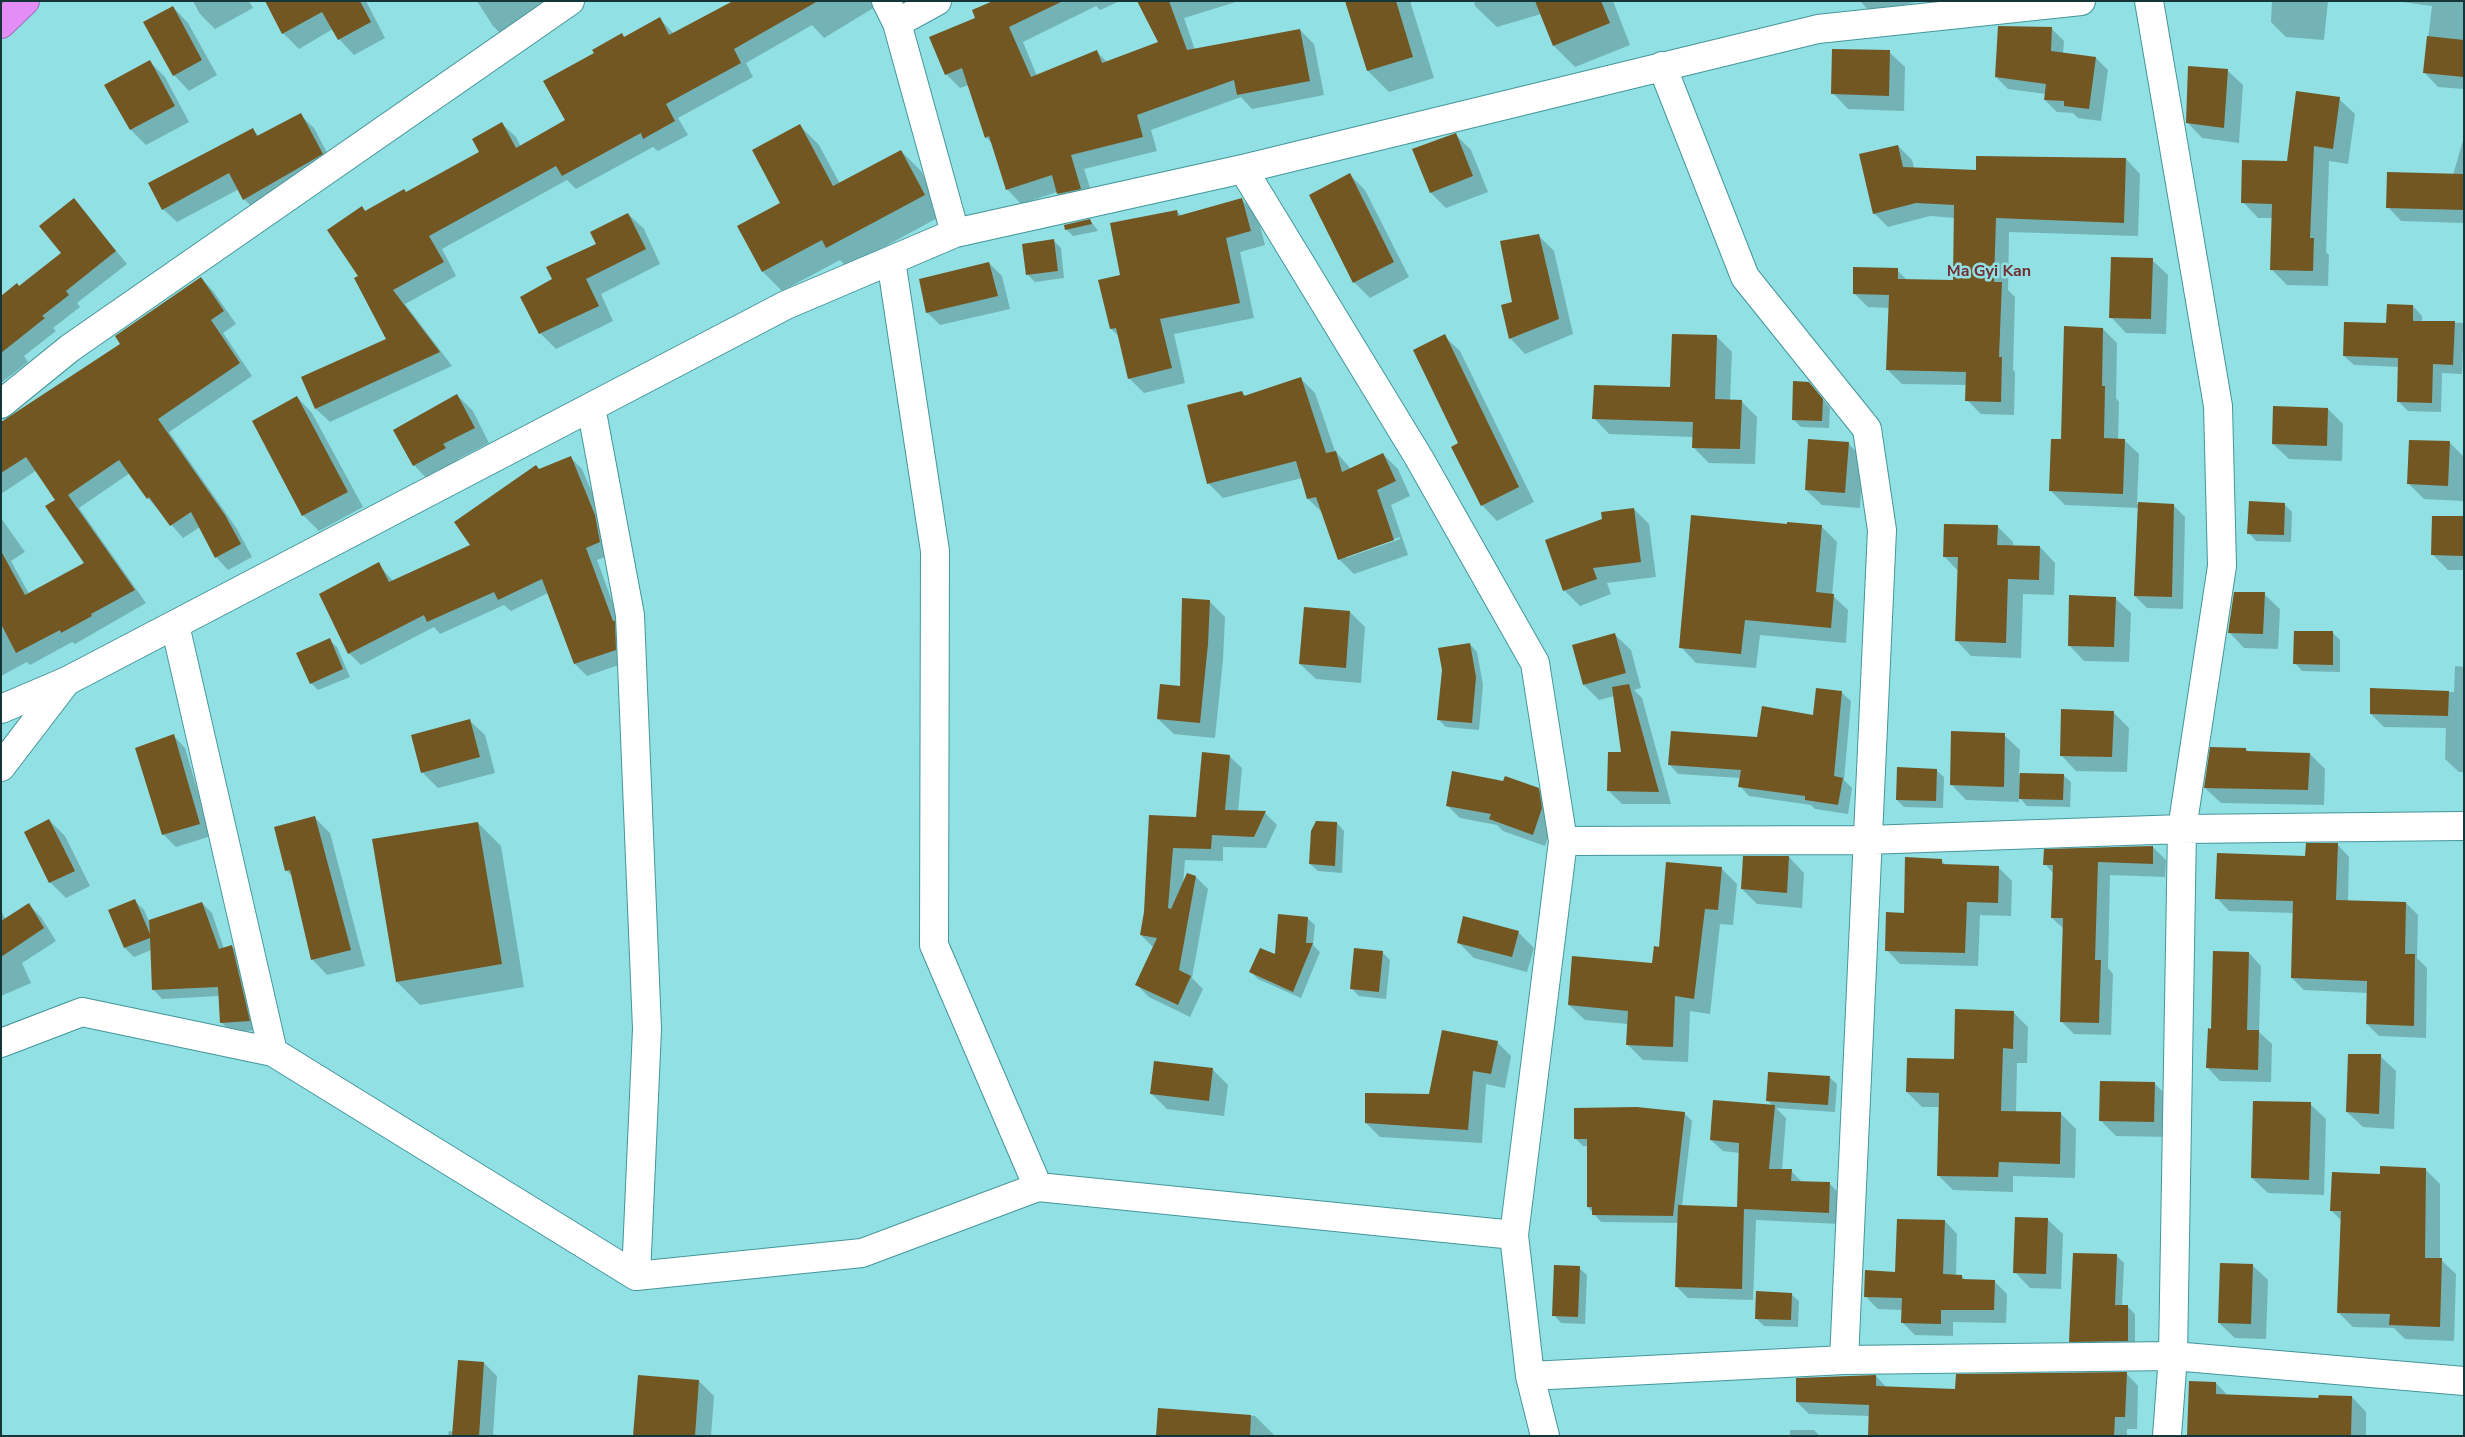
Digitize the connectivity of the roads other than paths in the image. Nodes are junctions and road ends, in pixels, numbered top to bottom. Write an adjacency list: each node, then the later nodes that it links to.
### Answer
1 (25, 1): 7 (highway)
2 (570, 1): 12 (street)
3 (937, 1): 6 (street)
4 (2081, 1): 8 (street)
5 (2149, 1): 19 (street)
6 (892, 12): 10 (street)
7 (1, 24)
8 (1662, 66): 9 (street); 20 (street)
9 (1243, 169): 10 (street); 21 (street)
10 (954, 233): 11 (street)
11 (891, 260): 13 (street); 24 (street)
12 (1, 404)
13 (591, 406): 14 (street); 26 (street)
14 (175, 625): 15 (street); 23 (street)
15 (67, 681): 16 (street); 17 (street)
16 (1, 709)
17 (1, 767)
18 (2464, 826): 19 (street)
19 (2182, 830): 20 (street); 27 (street)
20 (1868, 840): 21 (street); 28 (street)
21 (1563, 841): 25 (street)
22 (1, 1043): 23 (street)
23 (273, 1052): 26 (street)
24 (1038, 1187): 25 (street); 26 (street)
25 (1514, 1235): 29 (street)
26 (636, 1276)
27 (2173, 1356): 28 (street); 30 (street); 32 (street)
28 (1844, 1360): 29 (street)
29 (1530, 1376): 31 (street)
30 (2464, 1381)
31 (1545, 1436)
32 (2167, 1436)

